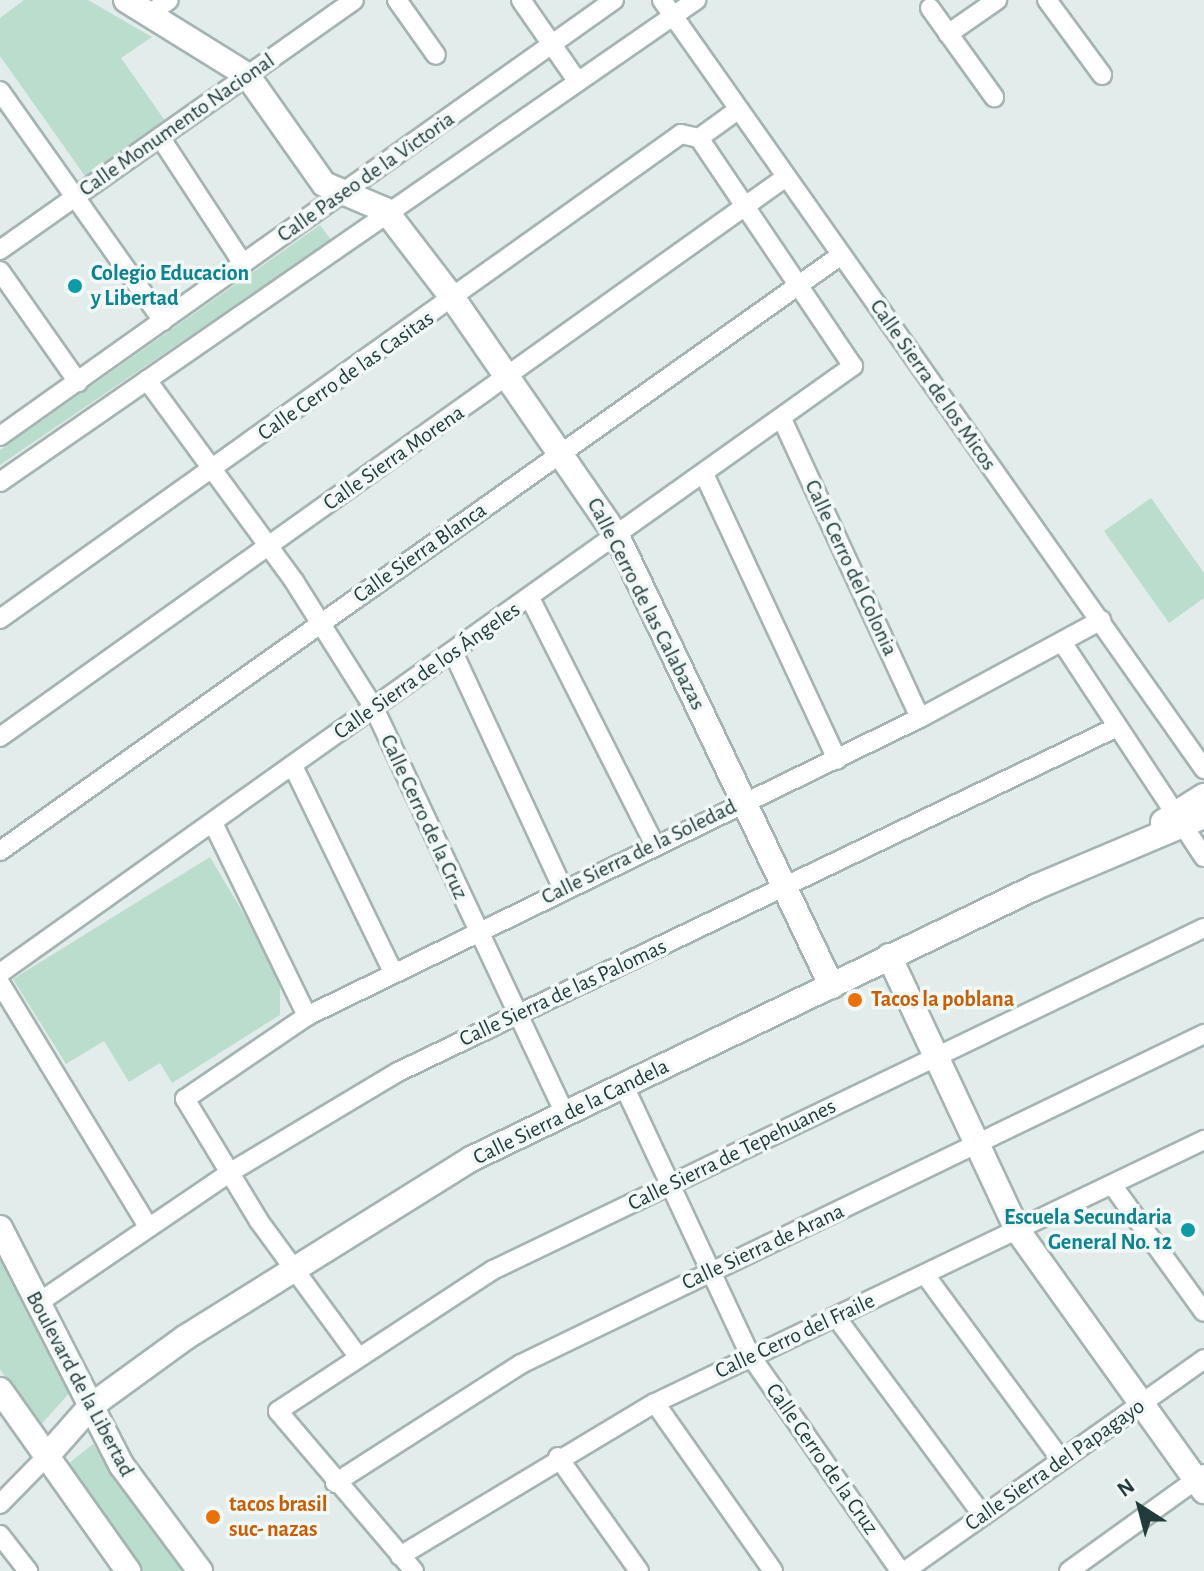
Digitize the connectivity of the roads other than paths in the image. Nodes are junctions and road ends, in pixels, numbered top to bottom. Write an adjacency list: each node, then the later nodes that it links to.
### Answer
1 (126, 0): 12 (street)
2 (169, 0): 12 (street)
3 (354, 0): 17 (street, Calle Monumento Nacional)
4 (397, 0): 16 (street)
5 (521, 0): 15 (street)
6 (614, 0): 15 (street, Calle Paseo de la Victoria)
7 (662, 0): 13 (street, Calle Sierra de los Micos)
8 (696, 0): 13 (street, Calle Paseo de la Victoria)
9 (997, 0): 14 (street)
10 (1047, 0): 18 (street)
11 (930, 8): 14 (street)
12 (149, 14): 17 (street)
13 (674, 15): 19 (street, Calle Paseo de la Victoria); 22 (street, Calle Sierra de los Micos)
14 (948, 34): 21 (street)
15 (553, 46): 19 (street); 27 (street, Calle Paseo de la Victoria)
16 (436, 55)
17 (247, 75): 25 (street, Calle Monumento Nacional); 27 (street)
18 (1102, 75)
19 (576, 79): 30 (street, Calle Paseo de la Victoria)
20 (0, 91): 23 (street)
21 (994, 97)
22 (739, 109): 24 (street, Calle Cerro de las Casitas); 26 (street, Calle Sierra de los Micos)
23 (7, 117): 28 (street)
24 (694, 136): 29 (street); 36 (street, Calle Cerro de las Casitas)
25 (160, 137): 28 (street, Calle Monumento Nacional); 33 (street)
26 (786, 177): 29 (street, Calle Sierra Morena); 32 (street, Calle Sierra de los Micos)
27 (340, 195): 30 (street); 33 (street, Calle Paseo de la Victoria)
28 (74, 198): 31 (street, Calle Monumento Nacional); 37 (street)
29 (747, 205): 35 (street); 38 (street, Calle Sierra Morena)
30 (385, 210): 36 (street, Calle Cerro de las Calabazas); 39 (street, Calle Paseo de la Victoria)
31 (0, 250)
32 (841, 255): 35 (street, Calle Sierra Blanca); 51 (street, Calle Sierra de los Micos)
33 (243, 264): 37 (street, Calle Paseo de la Victoria)
34 (0, 271): 40 (street)
35 (802, 283): 41 (street, Calle Sierra de los Ángeles); 43 (street, Calle Sierra Blanca)
36 (454, 300): 38 (street, Calle Cerro de las Calabazas); 44 (street, Calle Cerro de las Casitas)
37 (163, 321): 40 (street, Calle Paseo de la Victoria)
38 (509, 376): 43 (street, Calle Cerro de las Calabazas); 48 (street, Calle Sierra Morena)
39 (147, 380): 44 (street, Calle Cerro de la Cruz); 46 (street, Calle Paseo de la Victoria)
40 (78, 382): 42 (street, Calle Paseo de la Victoria)
41 (782, 419): 45 (street, Calle Sierra de los Ángeles); 56 (street, Calle Cerro del Colonia)
42 (0, 436)
43 (562, 452): 47 (street, Calle Cerro de las Calabazas); 52 (street, Calle Sierra Blanca)
44 (212, 470): 48 (street, Calle Cerro de la Cruz); 50 (street, Calle Cerro de las Casitas)
45 (704, 474): 47 (street, Calle Sierra de los Ángeles); 59 (street)
46 (0, 482)
47 (617, 536): 49 (street, Calle Sierra de los Ángeles); 63 (street, Calle Cerro de las Calabazas)
48 (268, 547): 52 (street, Calle Cerro de la Cruz); 58 (street, Calle Sierra Morena)
49 (530, 598): 54 (street, Calle Sierra de los Ángeles); 66 (street)
50 (0, 619)
51 (1101, 620): 53 (street, Calle Sierra de la Soledad); 61 (street, Calle Sierra de los Micos)
52 (321, 623): 55 (street, Calle Cerro de la Cruz); 67 (street, Calle Sierra Blanca)
53 (1064, 645): 56 (street, Calle Sierra de la Soledad); 57 (street)
54 (453, 652): 55 (street, Calle Sierra de los Ángeles); 70 (street)
55 (374, 708): 60 (street, Calle Sierra de los Ángeles); 72 (street, Calle Cerro de la Cruz)
56 (920, 718): 59 (street, Calle Sierra de la Soledad)
57 (1115, 728): 64 (street); 69 (street, Calle Sierra de las Palomas)
58 (0, 737)
59 (837, 759): 63 (street, Calle Sierra de la Soledad)
60 (293, 766): 65 (street, Calle Sierra de los Ángeles); 74 (street)
61 (1204, 769)
62 (1204, 796): 64 (street, Calle Sierra de la Candela)
63 (743, 801): 66 (street, Calle Sierra de la Soledad); 69 (street, Calle Cerro de las Calabazas)
64 (1188, 818): 68 (street); 73 (street, Calle Sierra de la Candela)
65 (213, 823): 75 (street, Calle Sierra de los Ángeles); 79 (street)
66 (654, 843): 70 (street, Calle Sierra de la Soledad)
67 (0, 851)
68 (1204, 857)
69 (787, 888): 77 (street, Calle Cerro de las Calabazas); 78 (street, Calle Sierra de las Palomas)
70 (563, 889): 72 (street, Calle Sierra de la Soledad)
71 (1204, 928): 81 (street, Calle Sierra de Tepehuanes)
72 (477, 932): 74 (street, Calle Sierra de la Soledad); 78 (street, Calle Cerro de la Cruz)
73 (889, 956): 77 (street, Calle Sierra de la Candela); 81 (street)
74 (393, 972): 79 (street, Calle Sierra de la Soledad)
75 (0, 973)
76 (0, 983): 89 (street)
77 (832, 986): 82 (street, Calle Sierra de la Candela)
78 (517, 1014): 83 (street, Calle Cerro de la Cruz); 86 (street, Calle Sierra de las Palomas)
79 (307, 1016): 86 (street, Calle Sierra de la Soledad)
80 (1204, 1034): 85 (street, Calle Sierra de Arana)
81 (936, 1057): 85 (street); 87 (street, Calle Sierra de Tepehuanes)
82 (624, 1086): 83 (street, Calle Sierra de la Candela); 87 (street, Calle Cerro de la Cruz)
83 (565, 1113): 92 (street, Calle Sierra de la Candela)
84 (1204, 1140): 88 (street, Calle Cerro del Fraile)
85 (977, 1146): 91 (street); 93 (street, Calle Sierra de Arana)
86 (229, 1173): 89 (street, Calle Sierra de las Palomas); 92 (street)
87 (670, 1185): 93 (street, Calle Cerro de la Cruz); 98 (street, Calle Sierra de Tepehuanes)
88 (1113, 1186): 91 (street, Calle Cerro del Fraile); 96 (street)
89 (148, 1226): 95 (street, Calle Sierra de las Palomas)
90 (0, 1228): 95 (street, Boulevard de la Libertad)
91 (1018, 1231): 94 (street, Calle Cerro del Fraile); 102 (street)
92 (291, 1267): 98 (street); 104 (street, Calle Sierra de la Candela)
93 (710, 1273): 99 (street, Calle Cerro de la Cruz); 109 (street, Calle Sierra de Arana)
94 (926, 1276): 97 (street, Calle Cerro del Fraile); 107 (street)
95 (38, 1303): 104 (street, Boulevard de la Libertad)
96 (1204, 1312)
97 (836, 1317): 99 (street, Calle Cerro del Fraile); 111 (street)
98 (357, 1355): 109 (street, Calle Sierra de Tepehuanes)
99 (750, 1355): 103 (street, Calle Cerro del Fraile); 120 (street, Calle Cerro de la Cruz)
100 (1204, 1359): 102 (street, Calle Sierra del Papagayo)
101 (0, 1390): 106 (street)
102 (1143, 1401): 107 (street, Calle Sierra del Papagayo); 108 (street)
103 (655, 1403): 105 (street, Calle Cerro del Fraile); 119 (street)
104 (91, 1406): 106 (street, Calle Sierra de la Candela); 116 (street, Boulevard de la Libertad)
105 (558, 1457): 113 (street, Calle Cerro del Fraile); 118 (street)
106 (45, 1458): 110 (street); 115 (street)
107 (1061, 1460): 111 (street, Calle Sierra del Papagayo)
108 (1201, 1482): 121 (street)
109 (335, 1483): 113 (street)
110 (0, 1504)
111 (983, 1516): 120 (street, Calle Sierra del Papagayo)
112 (0, 1535): 114 (street)
113 (400, 1556): 117 (street)
114 (28, 1571)
115 (128, 1571)
116 (200, 1571)
117 (414, 1571)
118 (639, 1571)
119 (773, 1571)
120 (903, 1571)
121 (1069, 1571)

